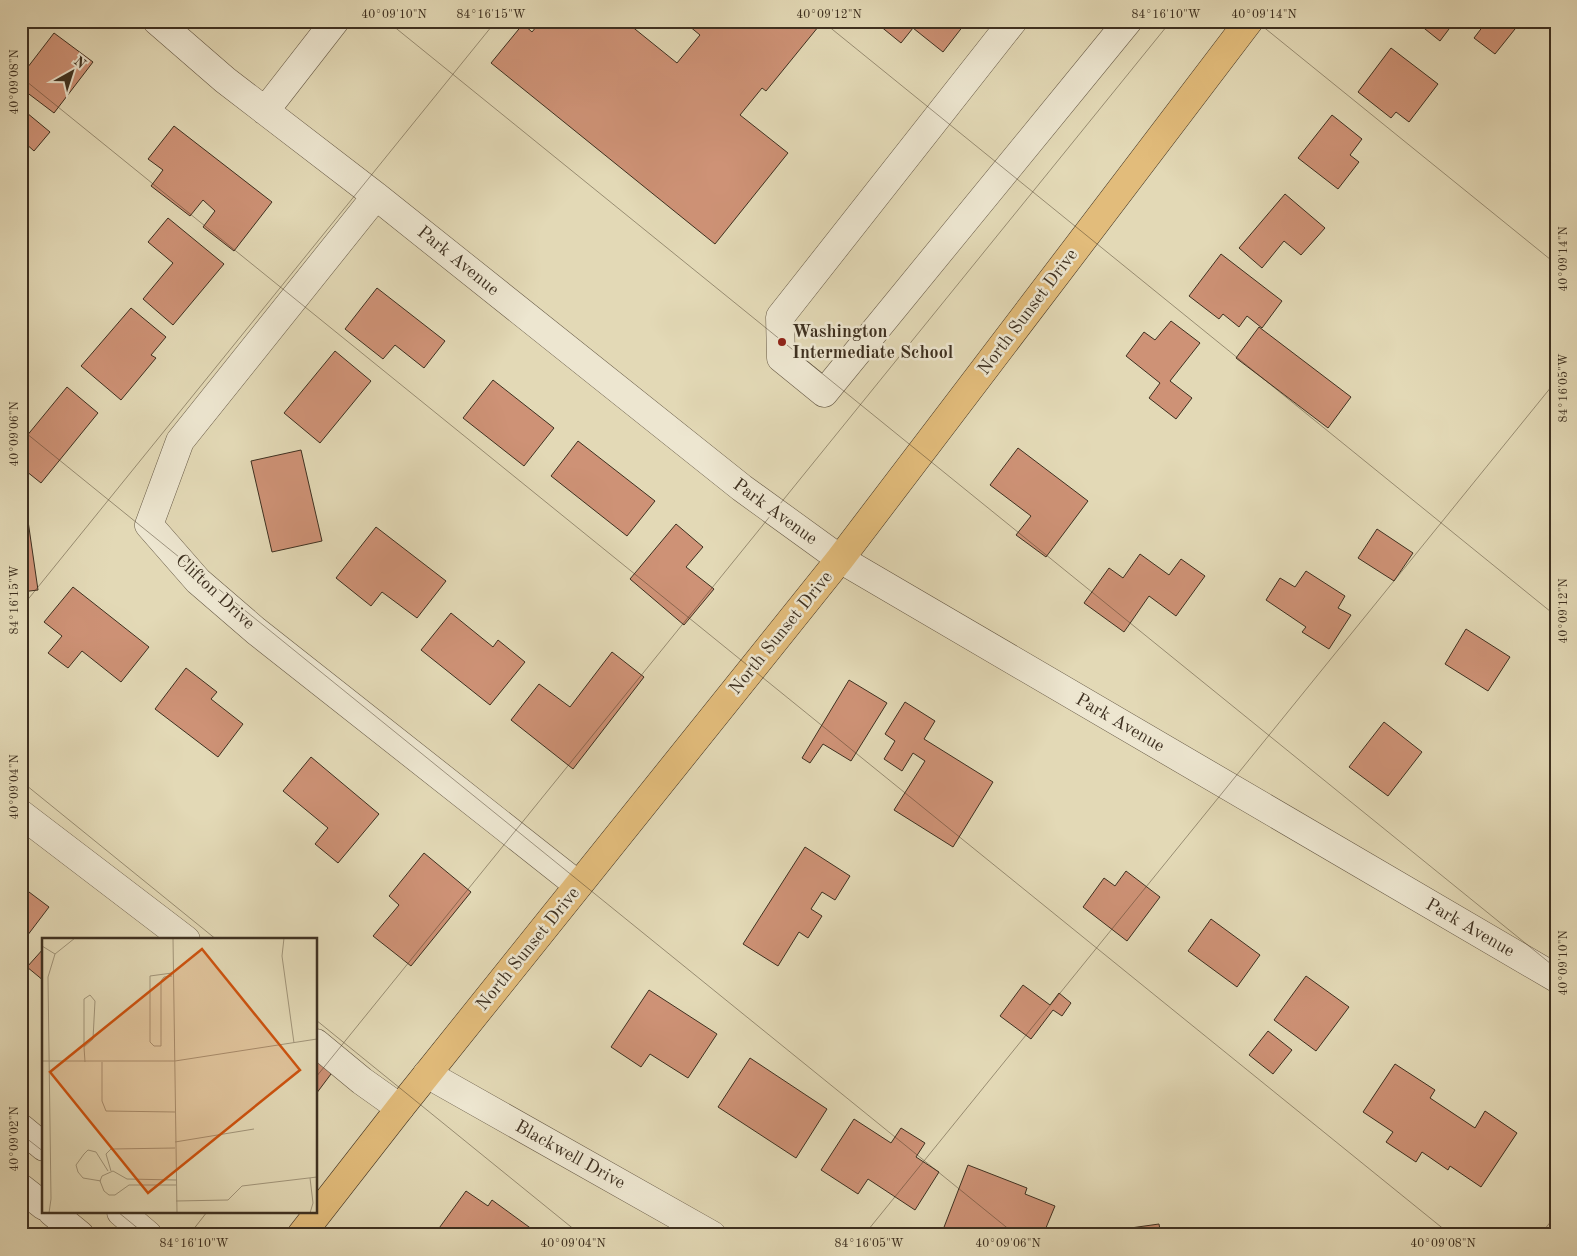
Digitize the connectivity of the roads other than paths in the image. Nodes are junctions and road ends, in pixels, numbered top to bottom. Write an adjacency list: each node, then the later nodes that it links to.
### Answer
1 (157, 21): 6 (street, Park Avenue)
2 (335, 21): 6 (street)
3 (1013, 21): 4 (street)
4 (1128, 21)
5 (1249, 21): 8 (main road, North Sunset Drive)
6 (265, 111): 7 (street, Park Avenue)
7 (376, 196): 8 (street, Park Avenue); 10 (street, Clifton Drive)
8 (840, 559): 10 (main road, North Sunset Drive); 12 (street, Park Avenue)
9 (21, 814): 11 (street)
10 (578, 885): 14 (main road, North Sunset Drive)
11 (183, 938)
12 (1556, 978)
13 (318, 1045): 15 (street)
14 (427, 1074): 15 (main road, North Sunset Drive); 27 (street, Blackwell Drive)
15 (400, 1108): 20 (main road, North Sunset Drive)
16 (21, 1128): 17 (street)
17 (42, 1145)
18 (21, 1188): 19 (street)
19 (42, 1204)
20 (318, 1213)
21 (54, 1214): 24 (street)
22 (124, 1214): 25 (street)
23 (317, 1214): 26 (main road, North Sunset Drive)
24 (80, 1235)
25 (148, 1235)
26 (301, 1235)
27 (712, 1235)

